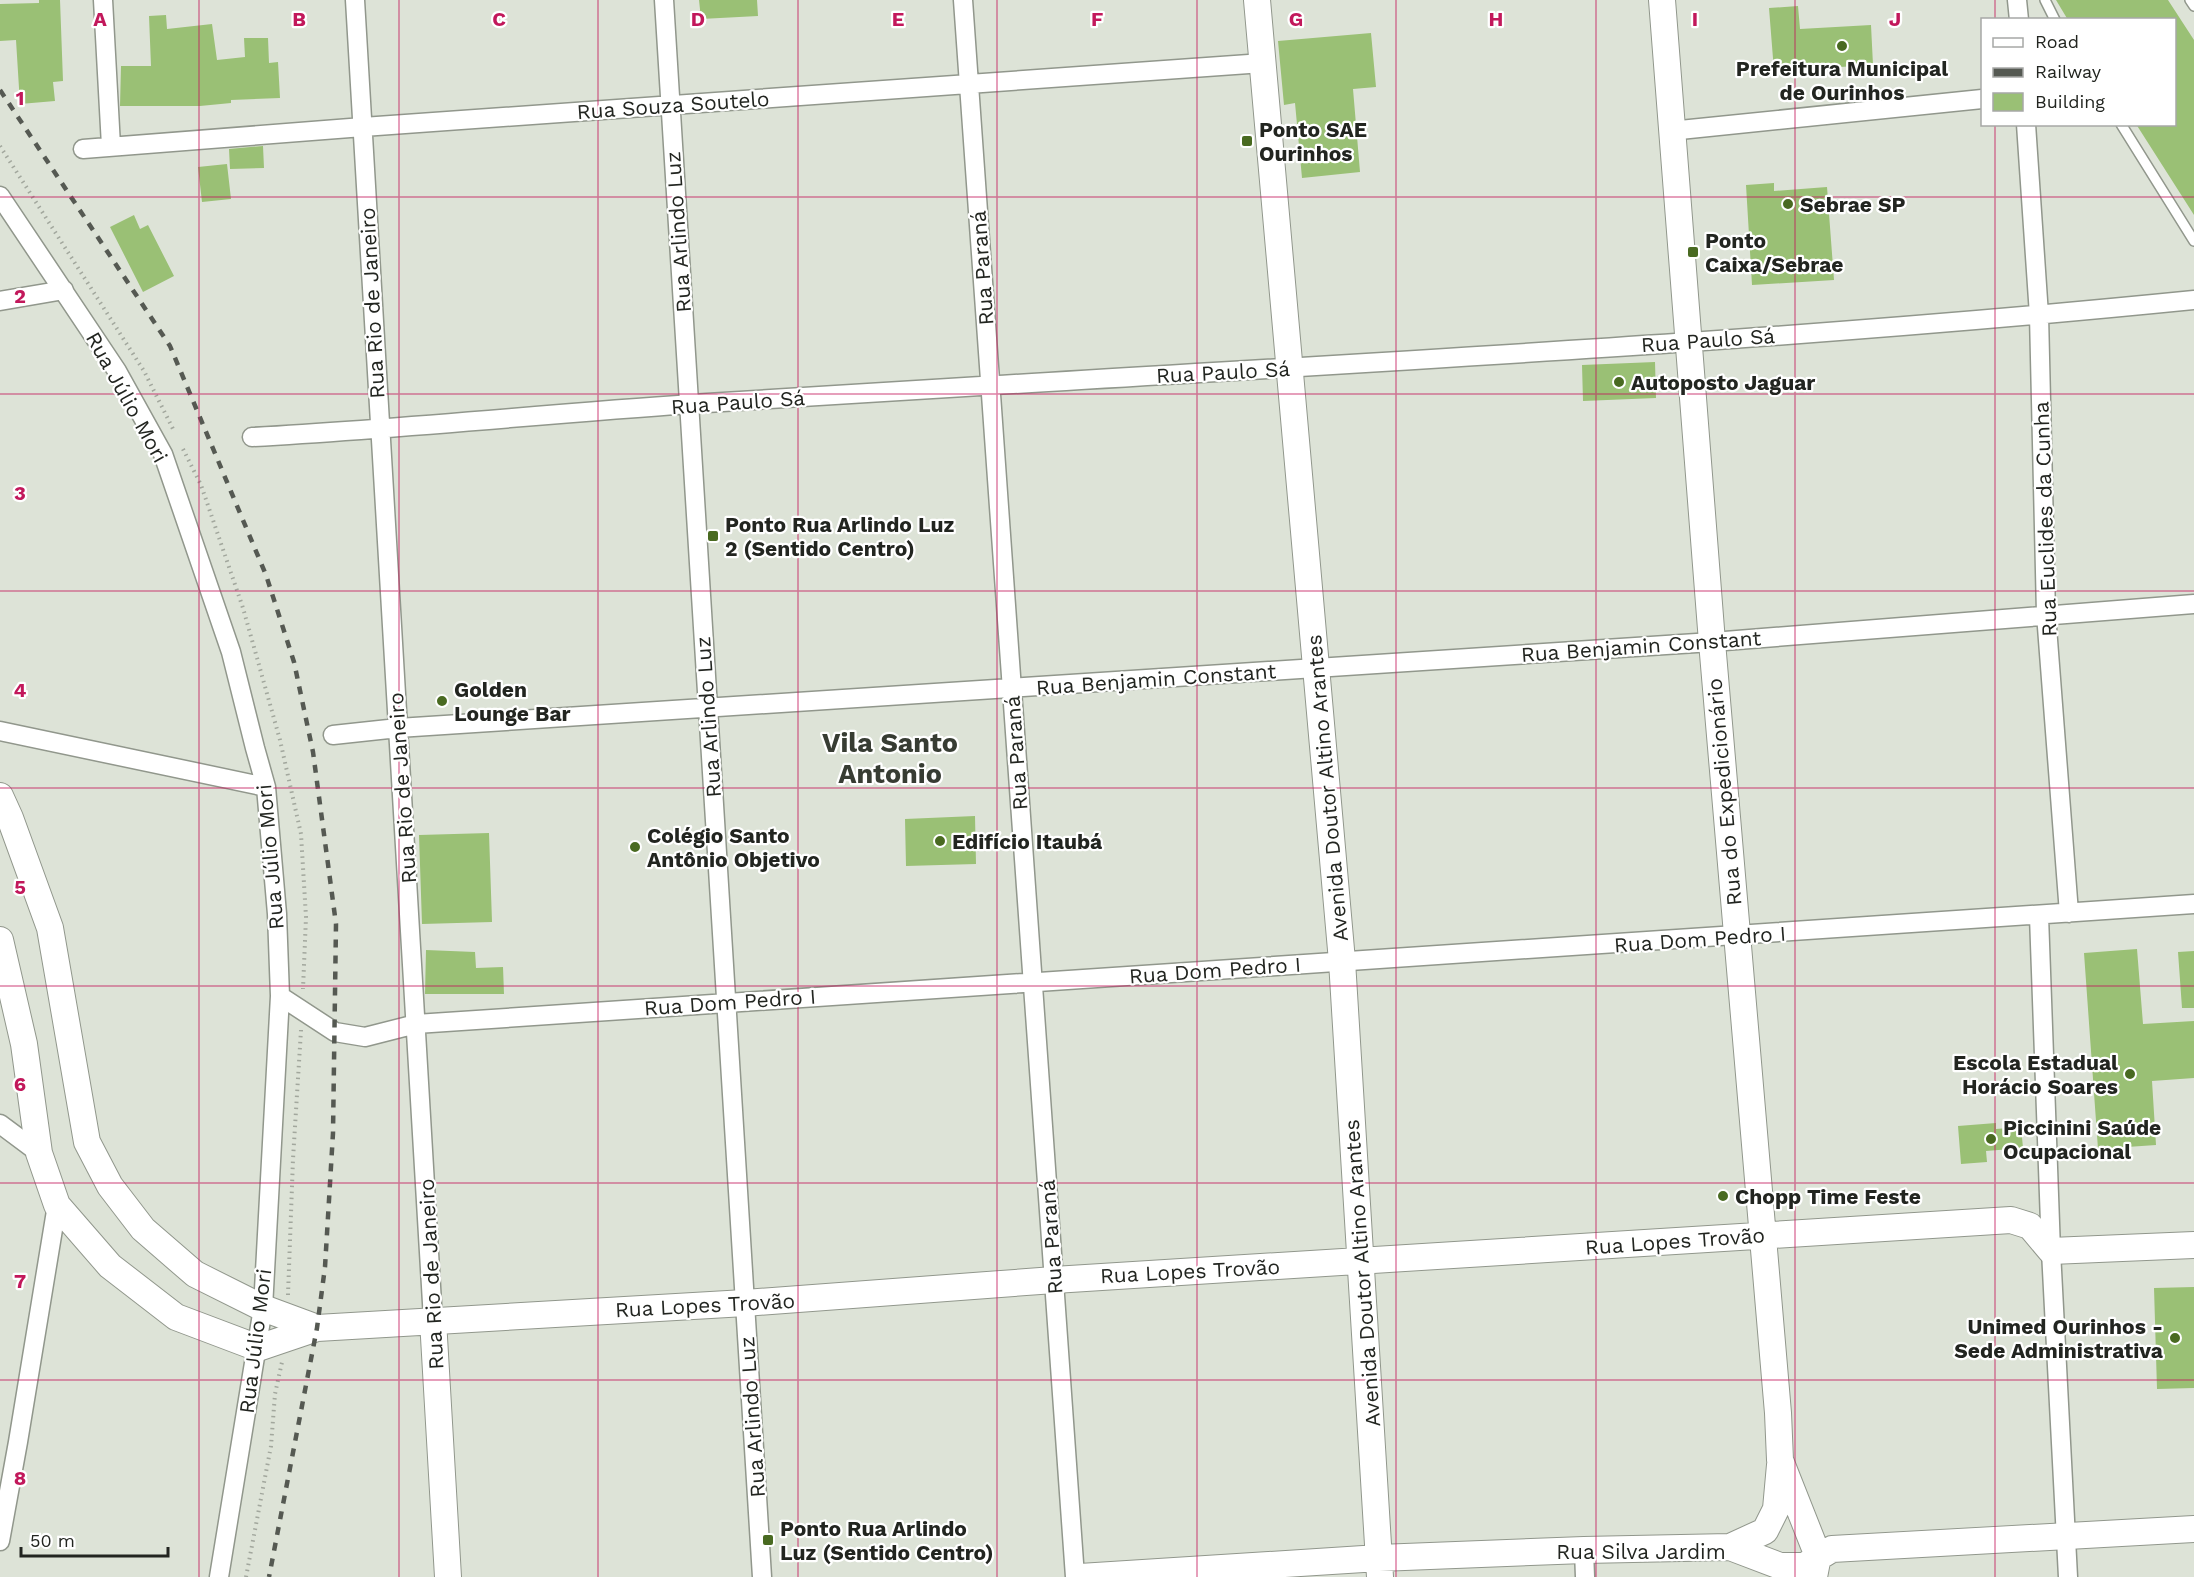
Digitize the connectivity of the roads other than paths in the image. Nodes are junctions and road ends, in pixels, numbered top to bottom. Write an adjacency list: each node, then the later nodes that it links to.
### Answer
1 (103, 0): 21 (street)
2 (355, 0): 19 (street, Rua Rio de Janeiro)
3 (664, 0): 16 (street, Rua Arlindo Luz)
4 (963, 0): 14 (street, Rua Paraná)
5 (1257, 0): 13 (main road, Avenida Doutor Altino Arantes)
6 (1662, 0): 20 (main road, Rua do Expedicionário)
7 (2017, 0): 11 (street)
8 (2045, 0): 12 (lane)
9 (2190, 0): 10 (lane)
10 (2194, 6)
11 (2019, 18)
12 (2054, 18)
13 (1263, 63): 14 (street, Rua Souza Soutelo); 30 (main road, Avenida Doutor Altino Arantes)
14 (969, 84): 16 (street, Rua Souza Soutelo); 31 (street, Rua Paraná)
15 (1981, 99): 20 (street)
16 (670, 105): 19 (street, Rua Souza Soutelo); 32 (street, Rua Arlindo Luz)
17 (2026, 126): 28 (street, Rua Euclides da Cunha)
18 (2122, 126): 24 (lane)
19 (363, 127): 21 (street, Rua Souza Soutelo); 33 (street, Rua Rio de Janeiro)
20 (1670, 131): 29 (main road, Rua do Expedicionário)
21 (111, 146): 22 (street, Rua Souza Soutelo)
22 (83, 149)
23 (0, 196): 25 (street, Rua Júlio Mori)
24 (2194, 241)
25 (64, 290): 27 (street); 44 (street, Rua Júlio Mori)
26 (2194, 300): 28 (street, Rua Paulo Sá)
27 (0, 301)
28 (2039, 315): 29 (street, Rua Paulo Sá); 36 (street, Rua Euclides da Cunha)
29 (1688, 341): 30 (street, Rua Paulo Sá); 37 (main road, Rua do Expedicionário)
30 (1290, 368): 31 (street, Rua Paulo Sá); 38 (main road, Avenida Doutor Altino Arantes)
31 (990, 386): 32 (street, Rua Paulo Sá); 39 (street, Rua Paraná)
32 (689, 404): 33 (street, Rua Paulo Sá); 40 (street, Rua Arlindo Luz)
33 (379, 430): 34 (street, Rua Paulo Sá); 41 (street, Rua Rio de Janeiro)
34 (252, 436)
35 (2194, 604): 36 (street, Rua Benjamin Constant)
36 (2046, 614): 37 (street, Rua Benjamin Constant); 47 (street, Rua Euclides da Cunha)
37 (1712, 642): 38 (street, Rua Benjamin Constant); 49 (main road, Rua do Expedicionário)
38 (1317, 668): 39 (street, Rua Benjamin Constant); 51 (main road, Avenida Doutor Altino Arantes)
39 (1012, 688): 40 (street, Rua Benjamin Constant); 52 (street, Rua Paraná)
40 (708, 708): 41 (street, Rua Benjamin Constant); 54 (street, Rua Arlindo Luz)
41 (398, 728): 43 (street, Rua Benjamin Constant); 55 (street, Rua Rio de Janeiro)
42 (0, 731): 44 (street)
43 (333, 735)
44 (266, 787): 53 (street, Rua Júlio Mori)
45 (0, 796): 66 (main road)
46 (2194, 904): 47 (street, Rua Dom Pedro I)
47 (2069, 913): 48 (street, Rua Dom Pedro I)
48 (2039, 916): 49 (street, Rua Dom Pedro I); 61 (street)
49 (1736, 937): 51 (street, Rua Dom Pedro I); 59 (main road, Rua do Expedicionário)
50 (0, 940): 57 (main road)
51 (1342, 961): 52 (street, Rua Dom Pedro I); 62 (main road, Avenida Doutor Altino Arantes)
52 (1033, 982): 54 (street, Rua Dom Pedro I); 63 (street, Rua Paraná)
53 (280, 996): 55 (street, Rua Dom Pedro I); 66 (street, Rua Júlio Mori)
54 (726, 1003): 55 (street, Rua Dom Pedro I); 64 (street, Rua Arlindo Luz)
55 (416, 1024): 65 (street, Rua Rio de Janeiro)
56 (0, 1124): 57 (street)
57 (39, 1153): 58 (main road)
58 (57, 1205): 67 (main road); 71 (street)
59 (1762, 1236): 61 (main road, Rua Lopes Trovão); 62 (main road, Rua Lopes Trovão); 68 (main road, Rua do Expedicionário)
60 (2194, 1245): 61 (main road)
61 (2051, 1251): 70 (street)
62 (1361, 1261): 63 (main road, Rua Lopes Trovão); 75 (main road, Avenida Doutor Altino Arantes)
63 (1054, 1280): 64 (main road, Rua Lopes Trovão); 79 (street, Rua Paraná)
64 (745, 1303): 65 (main road, Rua Lopes Trovão); 78 (street, Rua Arlindo Luz)
65 (433, 1320): 66 (main road, Rua Lopes Trovão); 77 (main road, Rua Rio de Janeiro)
66 (278, 1321): 67 (main road); 67 (street, Rua Júlio Mori)
67 (258, 1348): 76 (street, Rua Júlio Mori)
68 (1780, 1460): 72 (main road); 74 (main road, Rua do Expedicionário)
69 (2194, 1529): 70 (main road, Rua Silva Jardim)
70 (2066, 1536): 74 (main road, Rua Silva Jardim); 82 (street)
71 (0, 1541)
72 (1730, 1547): 73 (main road, Rua Silva Jardim); 74 (main road, Rua Silva Jardim); 81 (main road)
73 (1584, 1550): 75 (main road, Rua Silva Jardim); 80 (street)
74 (1816, 1566)
75 (1380, 1568): 79 (main road, Rua Silva Jardim)
76 (219, 1577)
77 (448, 1577)
78 (762, 1577)
79 (1077, 1577)
80 (1586, 1577)
81 (1753, 1577)
82 (2068, 1577)

